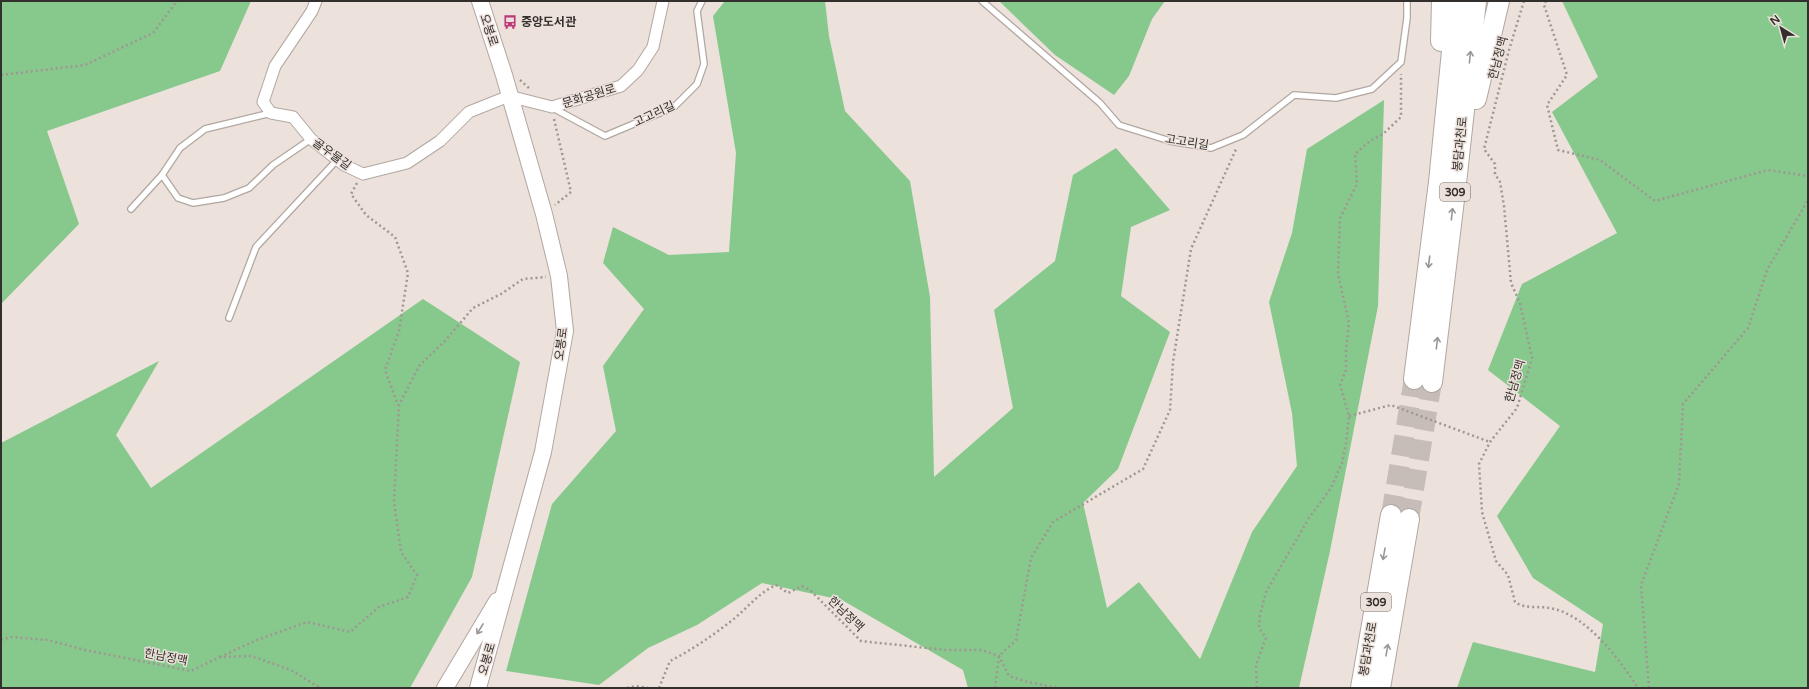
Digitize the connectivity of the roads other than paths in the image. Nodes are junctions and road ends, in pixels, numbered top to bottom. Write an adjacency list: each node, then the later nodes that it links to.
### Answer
1 (316, 1): 13 (street)
2 (480, 1): 11 (street, 오봉로)
3 (663, 1): 12 (street, 문화공원로)
4 (702, 1): 12 (lane, 고고리길)
5 (982, 1): 6 (lane, 고고리길)
6 (1407, 1)
7 (1442, 1): 17 (highway)
8 (1457, 1): 17 (highway, 봉담과천로 / 309)
9 (1476, 1): 17 (highway, 봉담과천로 / 309, one-way to 9)
10 (1499, 1): 17 (highway)
11 (509, 96): 12 (street, 문화공원로); 15 (street, 골우물길); 21 (street, 오봉로)
12 (552, 107)
13 (271, 113): 14 (street, 골우물길); 16 (lane)
14 (310, 138): 15 (street, 골우물길); 16 (lane)
15 (337, 160): 19 (lane)
16 (162, 175): 18 (lane)
17 (1448, 182): 20 (highway, 봉담과천로 / 309)
18 (131, 209)
19 (229, 318)
20 (1423, 380)
21 (507, 584): 22 (street, one-way to 22); 23 (street, 오봉로)
22 (445, 688)
23 (478, 688)
24 (1361, 688): 25 (highway, 봉담과천로 / 309, one-way to 24)
25 (1380, 688)

